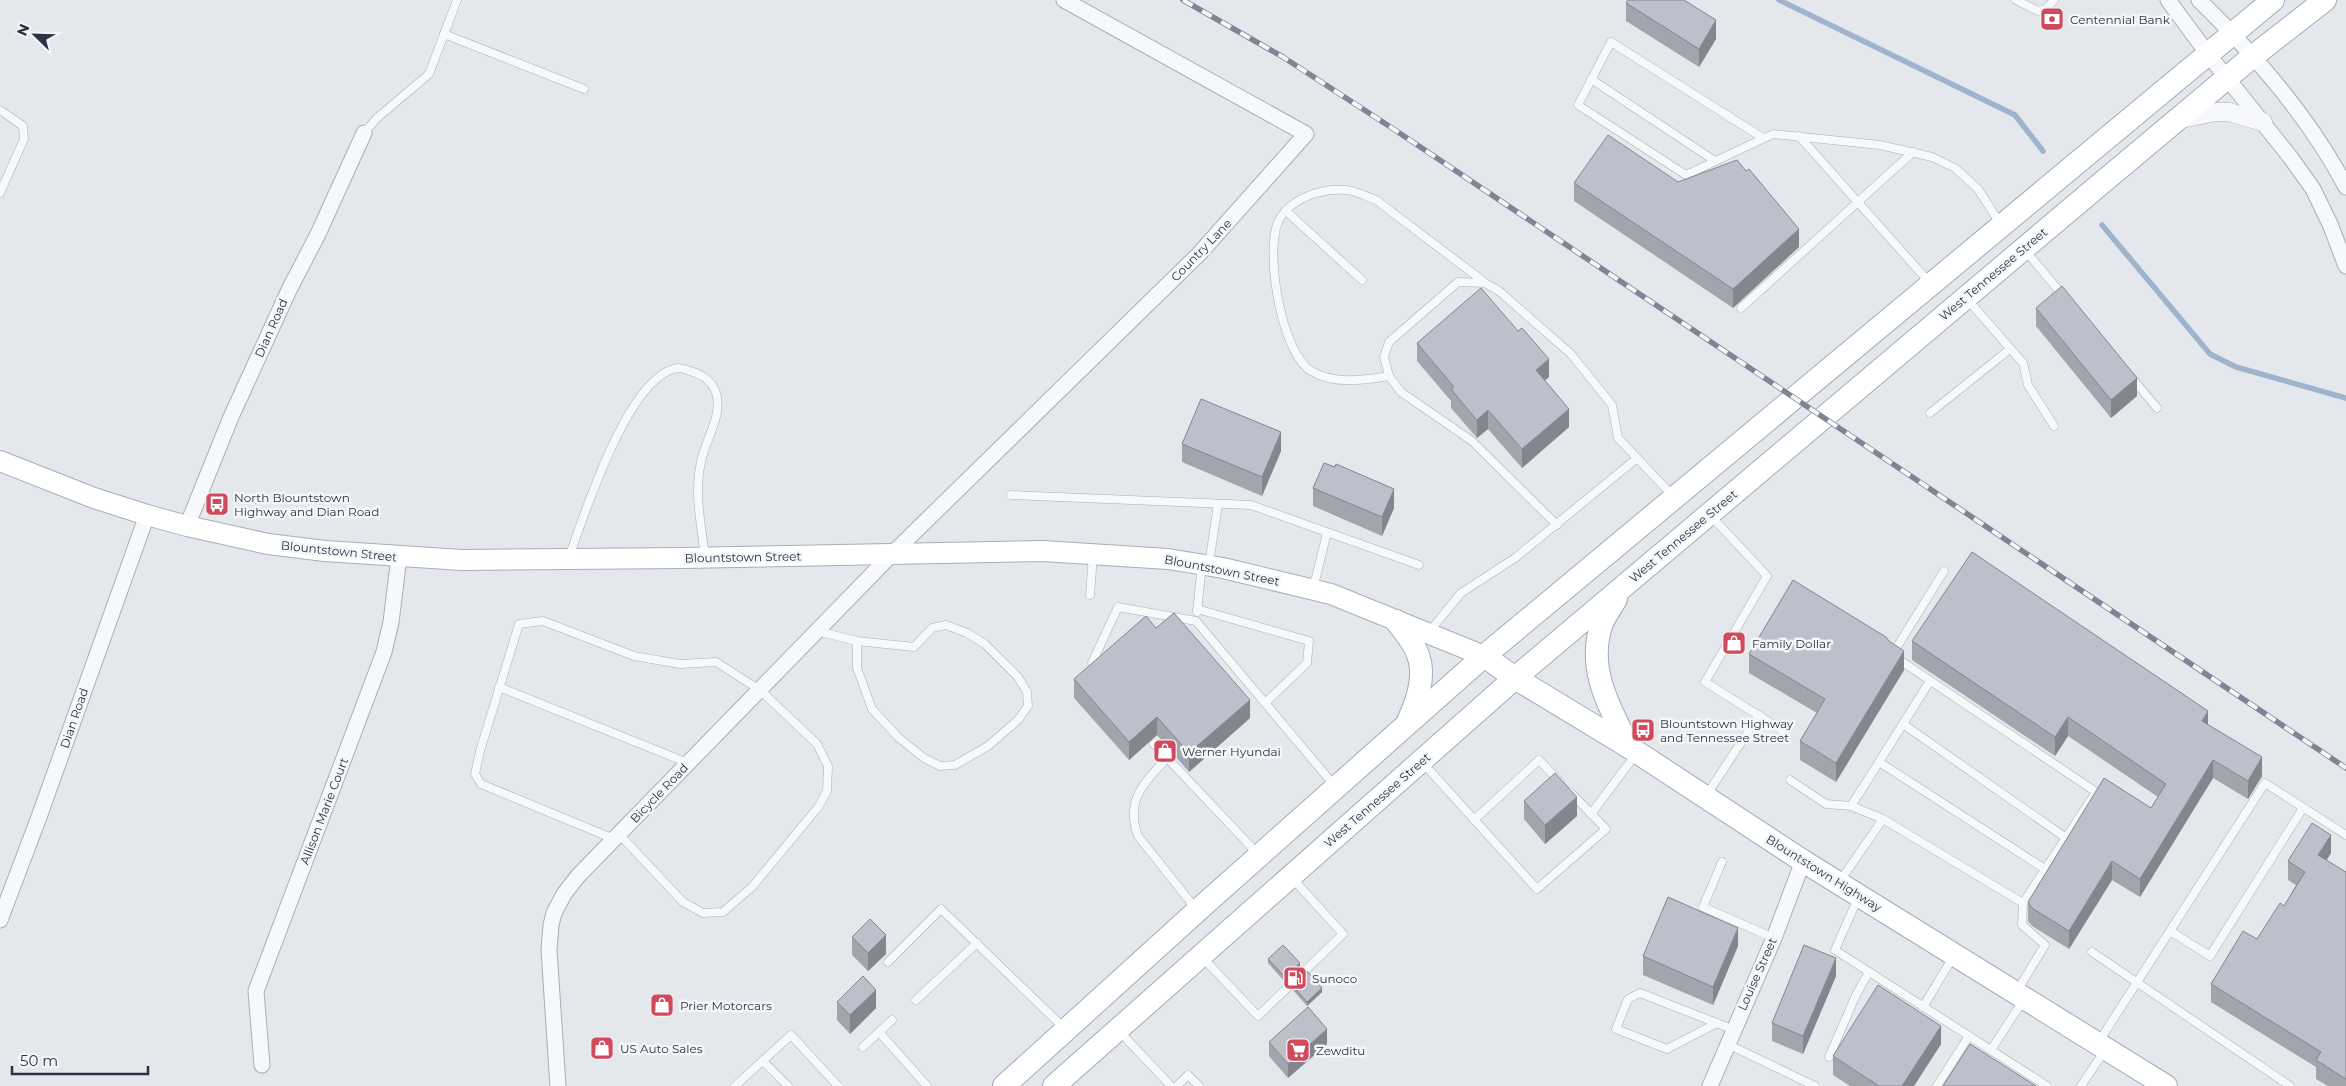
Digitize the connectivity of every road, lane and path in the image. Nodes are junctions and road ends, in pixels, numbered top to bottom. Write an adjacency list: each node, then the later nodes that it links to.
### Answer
1 (457, 0): 10 (lane)
2 (1064, 0): 55 (street, Country Lane)
3 (2016, 0): 8 (lane)
4 (2168, 0): 11 (street)
5 (2199, 0): 9 (street)
6 (2274, 0): 9 (main road)
7 (2325, 0): 12 (main road, West Tennessee Street)
8 (2053, 2)
9 (2232, 32): 11 (main road); 12 (street)
10 (444, 34): 15 (lane); 19 (lane)
11 (2208, 53): 13 (street); 26 (main road)
12 (2252, 56): 13 (main road, West Tennessee Street); 24 (street)
13 (2227, 78): 17 (main road, West Tennessee Street); 18 (street)
14 (1591, 80): 21 (lane); 23 (lane); 23 (lane)
15 (584, 89)
16 (0, 110): 25 (lane)
17 (2176, 120): 18 (street); 30 (main road, West Tennessee Street)
18 (2263, 122): 31 (street)
19 (364, 133): 53 (street, Dian Road)
20 (1799, 136): 21 (lane); 22 (lane); 27 (lane)
21 (1763, 138): 23 (lane)
22 (1913, 152): 27 (lane); 29 (lane)
23 (1715, 161)
24 (2346, 187)
25 (0, 193)
26 (2034, 197): 29 (main road); 30 (main road)
27 (1858, 202): 35 (lane); 38 (lane)
28 (1286, 211): 33 (lane); 34 (lane); 41 (lane)
29 (2001, 225): 32 (main road); 35 (main road)
30 (2024, 248): 32 (main road, West Tennessee Street); 37 (lane)
31 (2346, 266)
32 (1990, 276): 36 (main road, West Tennessee Street)
33 (1362, 280)
34 (1485, 283): 41 (lane); 45 (lane)
35 (1931, 283): 48 (main road)
36 (1965, 298): 39 (lane); 50 (main road, West Tennessee Street)
37 (2068, 302)
38 (1741, 308)
39 (2010, 349): 43 (lane); 44 (lane)
40 (2125, 370): 42 (lane)
41 (1389, 376): 52 (lane)
42 (2157, 408)
43 (1930, 414)
44 (2054, 426)
45 (1636, 458): 48 (lane); 52 (lane)
46 (0, 461): 51 (main road, Blountstown Street)
47 (1011, 495): 49 (lane)
48 (1674, 497): 72 (main road)
49 (1218, 504): 54 (lane); 60 (lane)
50 (1709, 514): 63 (main road, West Tennessee Street); 79 (lane)
51 (147, 515): 53 (main road, Blountstown Street); 109 (street, Dian Road)
52 (1557, 525): 70 (lane)
53 (187, 526): 57 (main road, Blountstown Street)
54 (1328, 532): 61 (lane); 64 (lane)
55 (892, 554): 56 (main road, Blountstown Street); 58 (main road, Blountstown Street); 69 (street, Bicycle Road)
56 (1094, 554): 60 (main road, Blountstown Street); 65 (lane)
57 (399, 557): 59 (main road, Blountstown Street); 135 (street, Allison Marie Court)
58 (705, 558): 59 (main road, Blountstown Street); 59 (lane)
59 (569, 559)
60 (1205, 565): 64 (main road, Blountstown Street); 66 (lane)
61 (1419, 565)
62 (1944, 571): 75 (lane)
63 (1623, 587): 74 (main road, West Tennessee Street); 84 (main road)
64 (1312, 589): 67 (main road, Blountstown Street)
65 (1090, 595)
66 (1197, 609): 68 (lane); 78 (lane)
67 (1396, 620): 70 (main road, Blountstown Street); 81 (main road)
68 (1196, 621): 73 (lane); 78 (lane)
69 (817, 631): 71 (lane); 77 (street, Bicycle Road)
70 (1428, 633): 72 (main road, Blountstown Street)
71 (857, 641): 71 (lane)
72 (1484, 656): 74 (main road, Blountstown Highway); 81 (main road)
73 (1092, 663)
74 (1515, 678): 84 (main road, Blountstown Highway); 86 (main road, West Tennessee Street)
75 (1930, 681): 80 (lane); 99 (lane)
76 (499, 687): 77 (lane); 87 (lane); 98 (lane)
77 (760, 690): 87 (street, Bicycle Road); 98 (lane)
78 (1265, 702): 90 (lane)
79 (1759, 715): 82 (lane); 91 (lane)
80 (1903, 724): 88 (lane); 99 (lane)
81 (1406, 725): 90 (main road)
82 (1782, 730)
83 (1154, 744): 85 (lane)
84 (1633, 750): 91 (main road, Blountstown Highway); 94 (lane)
85 (1167, 758): 100 (lane); 108 (lane)
86 (1421, 761): 96 (lane); 104 (main road, West Tennessee Street)
87 (688, 763): 98 (street, Bicycle Road)
88 (1877, 764): 92 (lane); 103 (lane)
89 (1790, 780): 92 (lane)
90 (1336, 788): 100 (main road)
91 (1705, 798): 101 (main road, Blountstown Highway)
92 (1851, 806): 95 (lane)
93 (2304, 808): 97 (lane); 110 (lane); 110 (lane)
94 (1591, 814): 96 (lane); 96 (lane)
95 (1883, 819): 105 (lane); 107 (lane)
96 (1474, 820)
97 (2346, 836)
98 (616, 837): 137 (street, Bicycle Road)
99 (2066, 838): 103 (lane)
100 (1259, 855): 108 (main road)
101 (1803, 861): 105 (main road, Blountstown Highway); 111 (street, Louise Street)
102 (1722, 862): 111 (lane)
103 (2046, 869): 107 (lane)
104 (1290, 877): 115 (main road, West Tennessee Street); 115 (lane)
105 (1839, 883): 106 (main road, Blountstown Highway)
106 (1859, 896): 114 (main road, Blountstown Highway); 117 (lane)
107 (2023, 903): 119 (lane)
108 (1197, 910): 125 (main road)
109 (0, 920)
110 (2170, 931): 118 (lane)
111 (1774, 938): 124 (street, Louise Street)
112 (977, 944): 116 (lane); 120 (lane); 125 (lane)
113 (2092, 952): 118 (lane)
114 (1955, 954): 119 (main road, Blountstown Highway); 121 (lane)
115 (1201, 956): 126 (main road, West Tennessee Street)
116 (888, 962)
117 (1868, 972): 121 (lane); 133 (lane)
118 (2137, 982): 130 (lane); 152 (lane)
119 (2021, 995): 130 (main road, Blountstown Highway); 132 (lane)
120 (916, 1000)
121 (1923, 1007): 128 (lane)
122 (892, 1020): 127 (lane)
123 (1717, 1023): 123 (lane); 124 (lane)
124 (1732, 1029): 129 (street, Louise Street)
125 (1066, 1030): 142 (main road)
126 (1117, 1030): 143 (main road, West Tennessee Street); 144 (lane)
127 (879, 1032): 131 (lane); 141 (lane)
128 (1969, 1036): 132 (lane); 149 (lane)
129 (1726, 1044): 147 (street, Louise Street); 148 (lane)
130 (2102, 1045): 136 (main road, Blountstown Highway); 151 (lane)
131 (863, 1047)
132 (1991, 1050): 150 (lane)
133 (1829, 1057)
134 (763, 1060): 138 (lane); 139 (lane); 140 (lane)
135 (262, 1065)
136 (2157, 1084)
137 (558, 1086)
138 (735, 1086)
139 (788, 1086)
140 (838, 1086)
141 (927, 1086)
142 (1004, 1086)
143 (1055, 1086)
144 (1171, 1086)
145 (1177, 1086): 146 (lane)
146 (1199, 1086)
147 (1710, 1086)
148 (1815, 1086)
149 (1937, 1086)
150 (2047, 1086)
151 (2081, 1086)
152 (2290, 1086)

